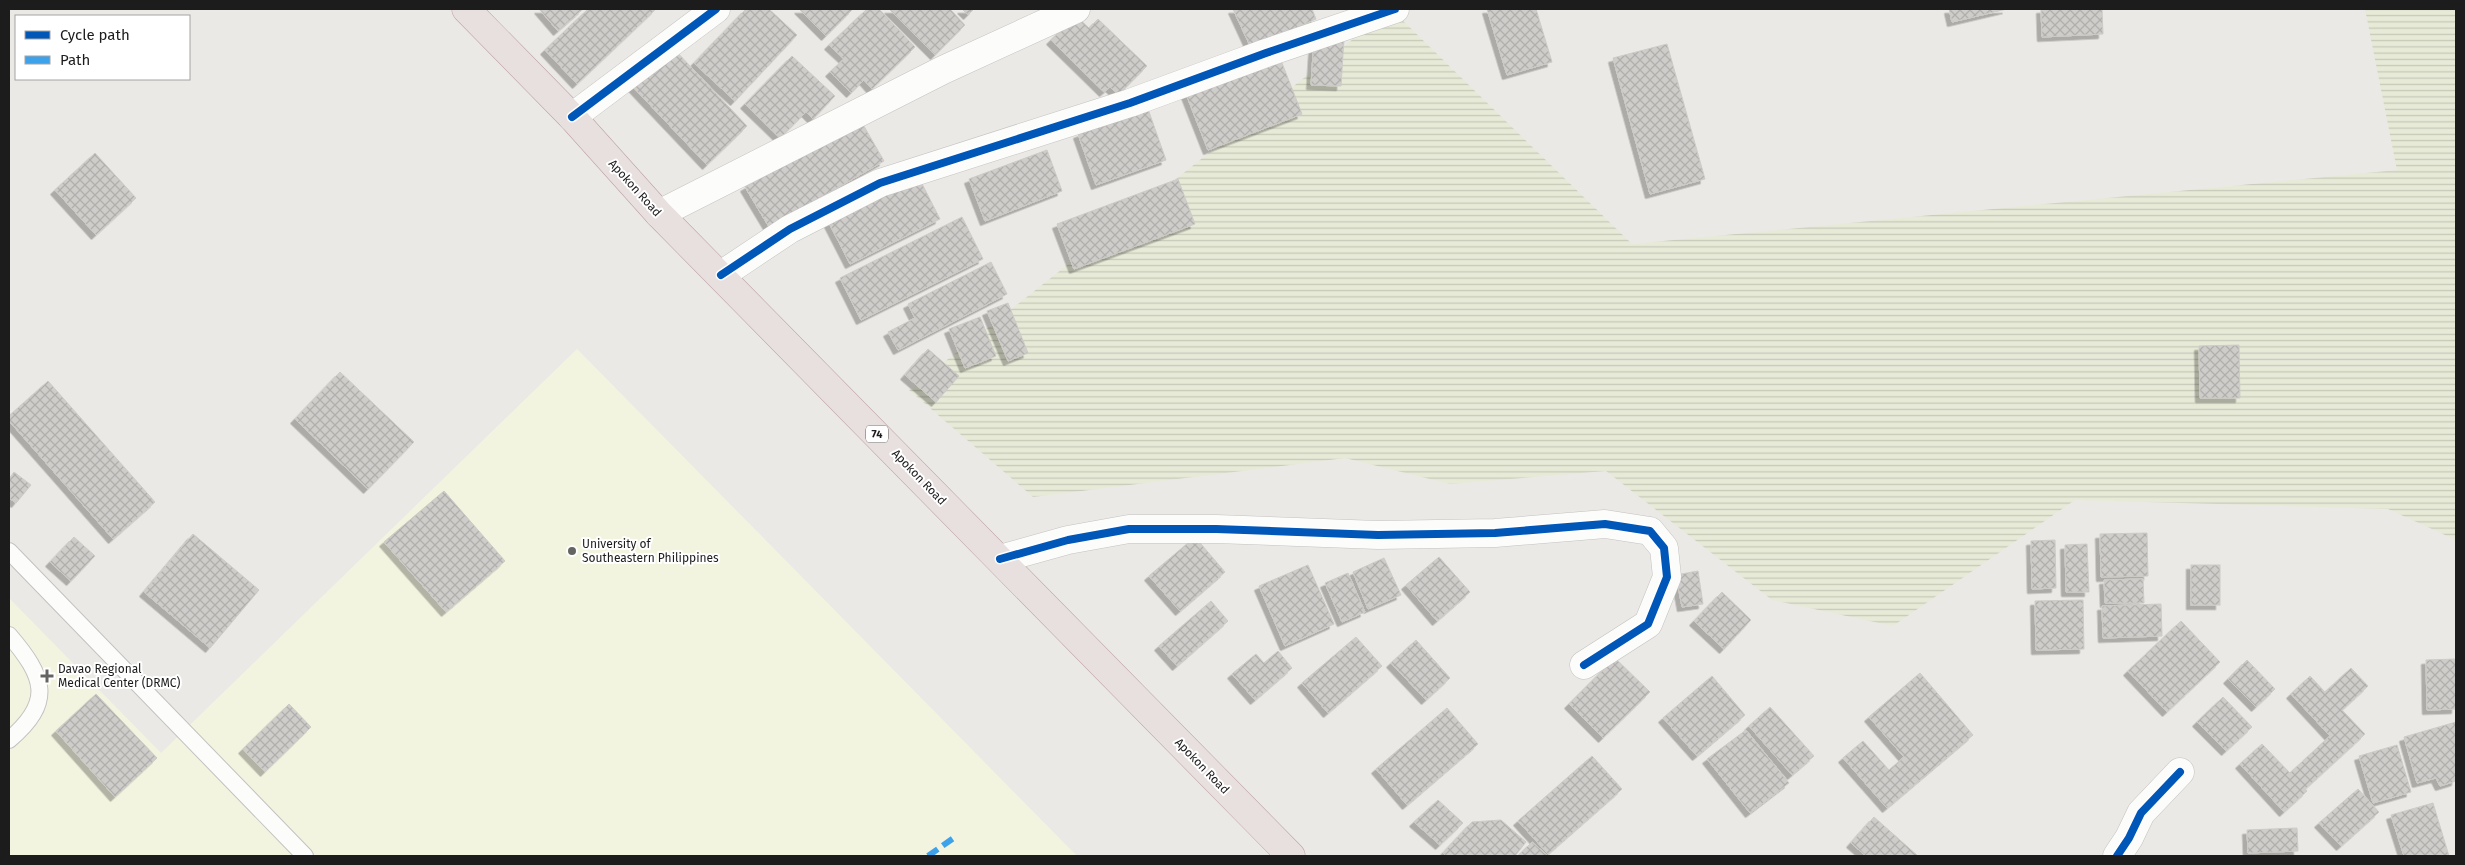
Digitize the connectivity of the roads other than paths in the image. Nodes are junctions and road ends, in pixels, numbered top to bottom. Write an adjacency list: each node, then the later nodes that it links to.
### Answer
1 (466, 9): 5 (highway, Apokon Road / 74)
2 (716, 9): 5 (street)
3 (1076, 9): 6 (street)
4 (1396, 9): 7 (street)
5 (572, 117): 6 (highway, Apokon Road / 74)
6 (659, 214): 7 (highway, Apokon Road / 74)
7 (721, 275): 9 (highway, Apokon Road / 74)
8 (9, 551): 14 (lane)
9 (1000, 559): 11 (street); 15 (highway, Apokon Road / 74)
10 (9, 635): 12 (lane)
11 (1584, 665)
12 (9, 740)
13 (2180, 772): 16 (street)
14 (305, 856)
15 (1291, 856)
16 (2117, 856)

